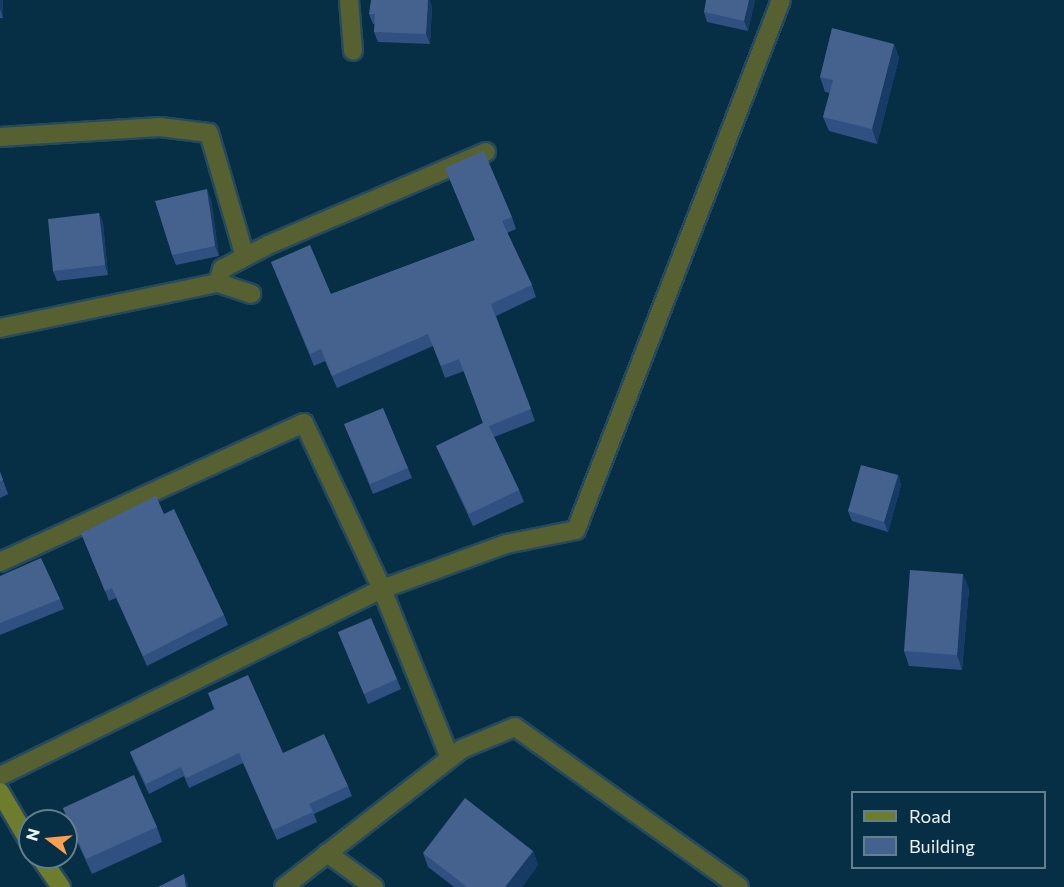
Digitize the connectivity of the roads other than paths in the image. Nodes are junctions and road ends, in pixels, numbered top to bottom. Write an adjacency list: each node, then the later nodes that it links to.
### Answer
1 (349, 0): 3 (street)
2 (781, 0): 11 (street)
3 (353, 51)
4 (0, 136): 6 (street)
5 (486, 152): 6 (street)
6 (246, 257): 7 (street)
7 (218, 283): 8 (street); 9 (street)
8 (251, 294)
9 (0, 328)
10 (0, 562): 11 (street)
11 (382, 589): 12 (street); 13 (street)
12 (450, 758): 16 (street); 21 (street)
13 (0, 776)
14 (0, 792): 15 (street)
15 (18, 823)
16 (327, 852): 19 (street); 20 (street)
17 (48, 869): 18 (street)
18 (61, 887)
19 (284, 887)
20 (374, 887)
21 (739, 887)

